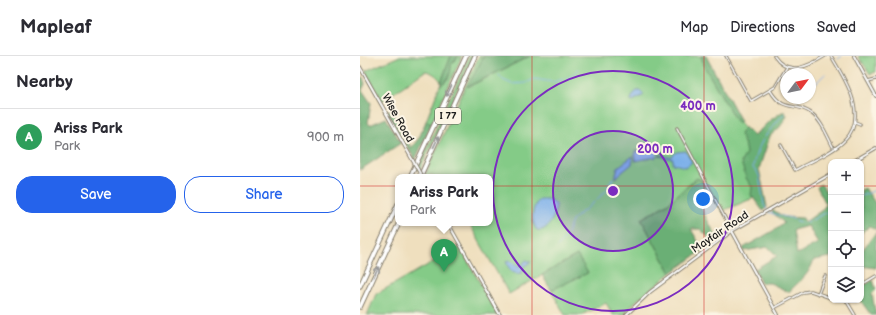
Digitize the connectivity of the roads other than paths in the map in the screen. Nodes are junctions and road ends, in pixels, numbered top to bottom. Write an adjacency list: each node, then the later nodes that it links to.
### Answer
1 (466, 56): 21 (highway, I 77, one-way to 21)
2 (475, 56): 23 (highway, I 77, one-way to 2)
3 (726, 56): 12 (street)
4 (774, 56): 9 (street)
5 (825, 56): 9 (street)
6 (831, 56): 14 (street)
7 (854, 56): 11 (street)
8 (360, 67): 22 (street, Wise Road, bridge)
9 (787, 67): 12 (street)
10 (876, 79): 11 (street)
11 (868, 81): 13 (street)
12 (770, 90): 18 (street)
13 (876, 96)
14 (855, 122): 15 (street); 18 (street)
15 (860, 124)
16 (677, 128): 28 (street)
17 (781, 145): 18 (street)
18 (834, 148)
19 (876, 148): 20 (street)
20 (857, 159)
21 (411, 174)
22 (420, 174)
23 (422, 174)
24 (828, 176): 28 (street, Mayfair Road)
25 (395, 210): 33 (highway)
26 (398, 226): 37 (highway, one-way to 26)
27 (450, 226): 39 (street)
28 (732, 231): 38 (street); 40 (street, Mayfair Road)
29 (825, 276): 34 (street)
30 (875, 277): 31 (street); 32 (street)
31 (876, 282)
32 (864, 283)
33 (360, 286)
34 (818, 294): 35 (street); 38 (street)
35 (828, 297)
36 (848, 303): 42 (street)
37 (360, 307)
38 (774, 308): 41 (street)
39 (500, 315)
40 (626, 315)
41 (778, 315)
42 (855, 315)

